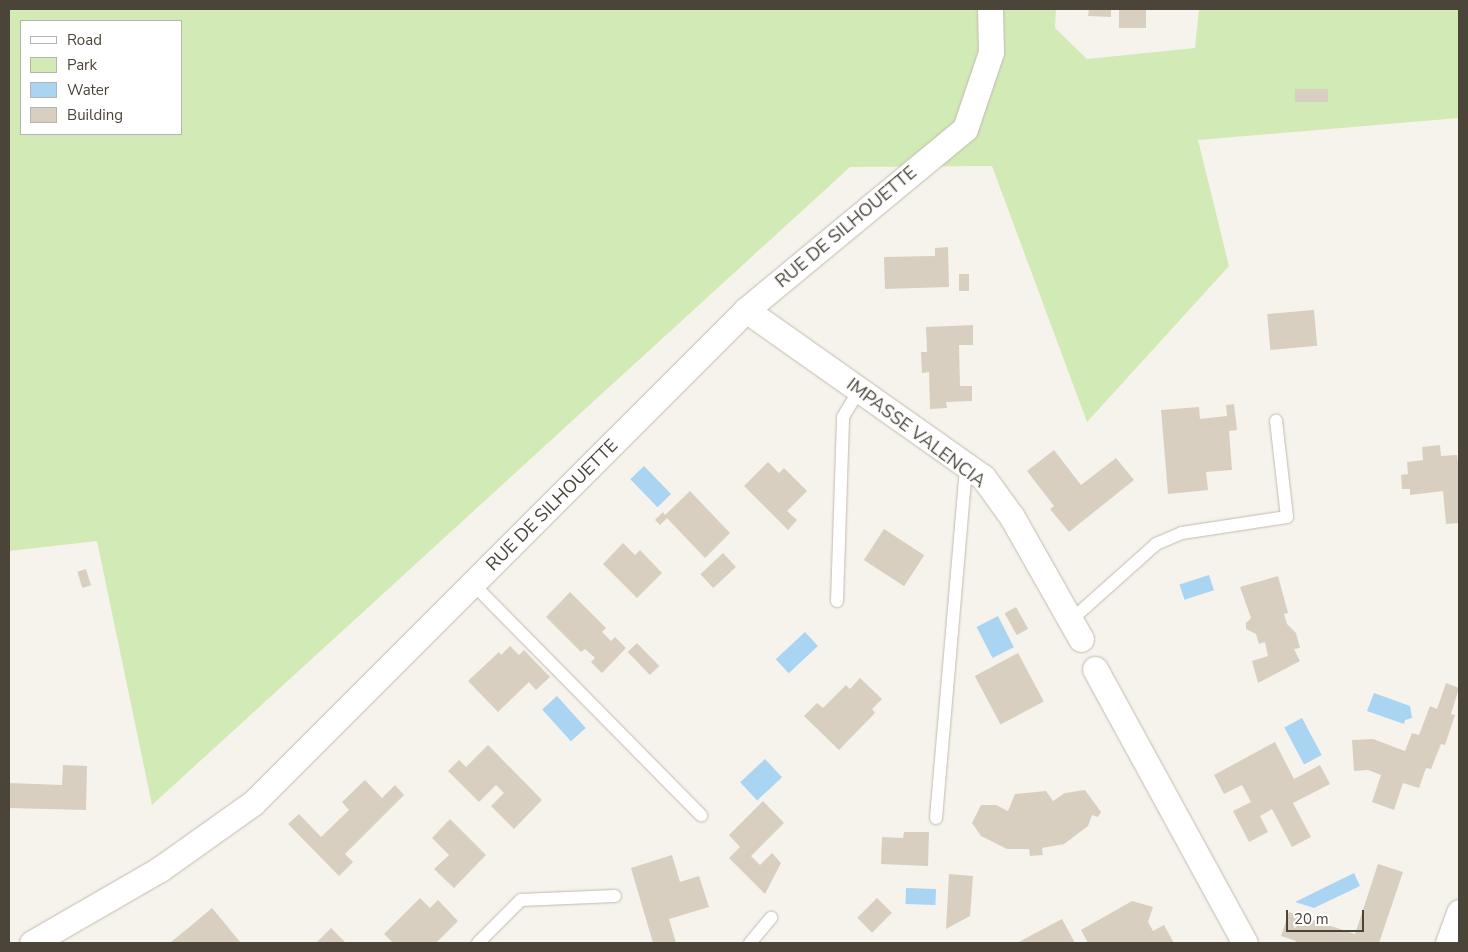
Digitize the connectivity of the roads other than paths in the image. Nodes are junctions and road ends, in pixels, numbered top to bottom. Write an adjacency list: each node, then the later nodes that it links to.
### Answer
1 (990, 9): 2 (street, RUE DE SILHOUETTE)
2 (746, 310): 3 (street, IMPASSE VALENCIA); 6 (street, RUE DE SILHOUETTE)
3 (859, 390): 5 (street, IMPASSE VALENCIA); 7 (lane)
4 (1276, 422): 8 (lane)
5 (966, 465): 8 (street, IMPASSE VALENCIA); 11 (lane)
6 (473, 584): 10 (lane); 15 (street, RUE DE SILHOUETTE)
7 (837, 601)
8 (1076, 630)
9 (1095, 669): 18 (street)
10 (701, 815)
11 (936, 818)
12 (615, 896): 16 (lane)
13 (1459, 912): 19 (street)
14 (771, 918): 17 (lane)
15 (32, 943)
16 (478, 943)
17 (750, 943)
18 (1245, 943)
19 (1448, 943)

